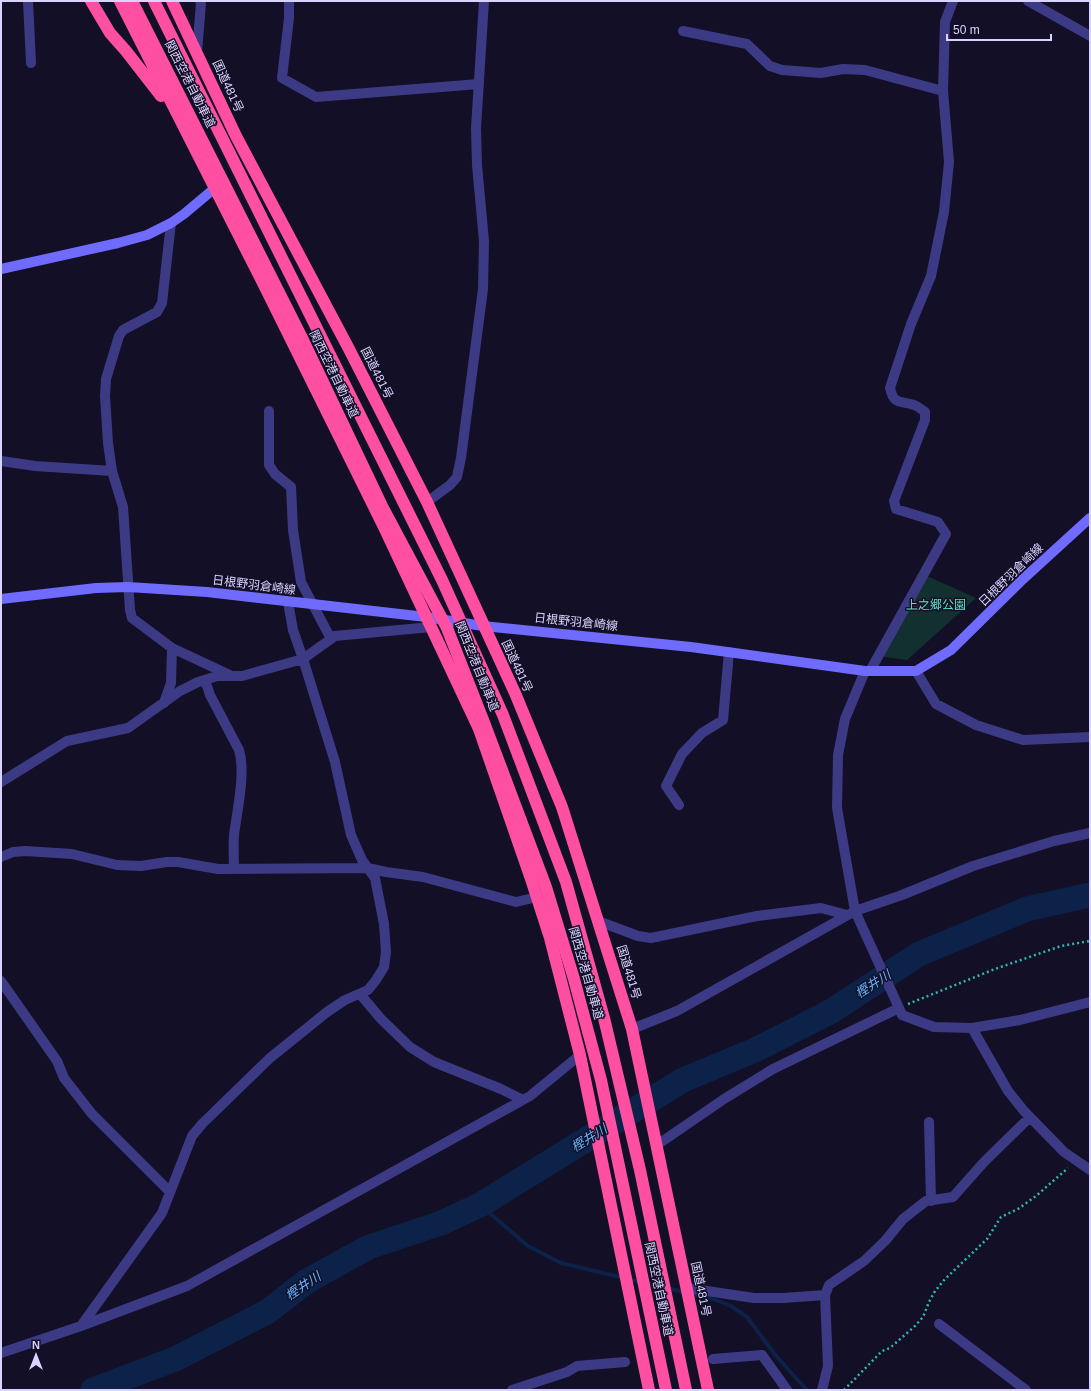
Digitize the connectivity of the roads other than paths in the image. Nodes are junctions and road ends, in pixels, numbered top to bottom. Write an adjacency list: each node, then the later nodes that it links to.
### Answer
1 (28, 1): 15 (street)
2 (91, 1): 18 (highway)
3 (120, 1): 18 (highway)
4 (132, 1): 75 (highway, 関西空港自動車道, bridge)
5 (154, 1): 76 (highway, 関西空港自動車道, bridge)
6 (172, 1): 14 (highway, 国道481号)
7 (200, 1): 14 (street)
8 (289, 1): 16 (street)
9 (484, 1): 16 (street)
10 (952, 1): 17 (street)
11 (1035, 2): 13 (street)
12 (683, 31): 17 (street)
13 (1090, 36)
14 (197, 52): 25 (highway, 国道481号)
15 (31, 63)
16 (479, 84): 25 (street)
17 (943, 91): 38 (street)
18 (178, 117): 19 (highway)
19 (215, 188): 20 (main road); 31 (highway)
20 (171, 223): 21 (main road); 24 (street)
21 (1, 269)
22 (269, 411): 30 (street)
23 (1, 461): 24 (street)
24 (112, 471): 27 (street)
25 (427, 502): 32 (highway, 国道481号)
26 (1090, 518): 37 (main road, 日根野羽倉崎線)
27 (128, 587): 28 (main road, 日根野羽倉崎線); 29 (main road, 日根野羽倉崎線); 34 (street)
28 (1, 599)
29 (288, 602): 30 (main road, 日根野羽倉崎線); 36 (street)
30 (313, 605): 31 (main road, 日根野羽倉崎線); 33 (street)
31 (429, 622): 32 (main road, 日根野羽倉崎線); 33 (street); 49 (highway)
32 (483, 626): 35 (main road, 日根野羽倉崎線); 51 (highway, 国道481号)
33 (331, 639): 36 (street)
34 (172, 648): 39 (street); 41 (street)
35 (729, 652): 38 (main road, 日根野羽倉崎線); 44 (street)
36 (303, 659): 39 (street); 47 (street)
37 (916, 671): 38 (main road, 日根野羽倉崎線); 42 (street)
38 (867, 672): 50 (street)
39 (232, 676): 40 (street)
40 (206, 680): 41 (street); 48 (street)
41 (164, 703): 43 (street)
42 (1090, 737)
43 (1, 782)
44 (679, 805)
45 (1090, 833): 50 (street)
46 (1, 858): 48 (street)
47 (368, 868): 48 (street); 49 (street); 53 (street)
48 (234, 869)
49 (537, 897): 58 (highway)
50 (851, 913): 51 (street); 55 (street); 57 (street)
51 (598, 921): 57 (highway, 国道481号)
52 (1, 981): 64 (street)
53 (360, 994): 59 (street); 64 (street)
54 (1090, 1002): 56 (street)
55 (899, 1008): 56 (street); 62 (street)
56 (972, 1028): 60 (street)
57 (632, 1029): 62 (highway, 国道481号)
58 (580, 1055): 59 (street); 74 (highway)
59 (522, 1100): 69 (street)
60 (1030, 1117): 63 (street); 65 (street)
61 (929, 1122): 65 (street)
62 (657, 1145): 66 (highway, 国道481号)
63 (1090, 1170)
64 (170, 1192): 69 (street)
65 (931, 1201): 67 (street)
66 (687, 1288): 67 (street); 77 (highway, 国道481号)
67 (824, 1295): 79 (street)
68 (939, 1324): 80 (street)
69 (81, 1326): 70 (street)
70 (1, 1353)
71 (713, 1359): 78 (street)
72 (626, 1362): 73 (street)
73 (512, 1390)
74 (649, 1390)
75 (666, 1390)
76 (686, 1390)
77 (708, 1390)
78 (787, 1390)
79 (822, 1390)
80 (1026, 1390)

